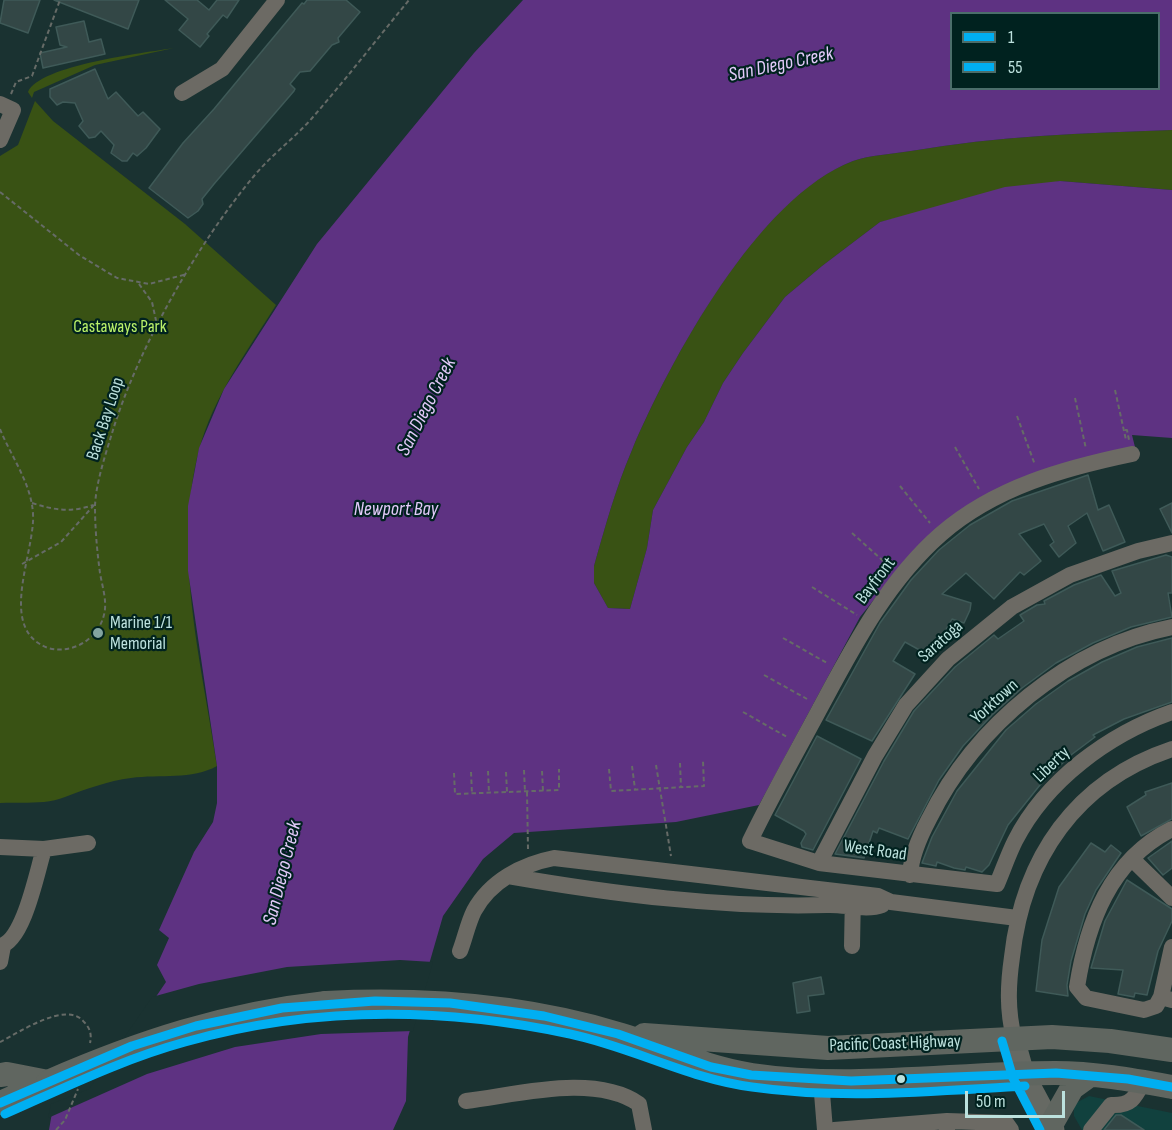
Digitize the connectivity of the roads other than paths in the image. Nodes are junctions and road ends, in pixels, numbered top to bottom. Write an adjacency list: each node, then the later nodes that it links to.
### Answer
1 (277, 0): 2 (street)
2 (182, 93)
3 (3, 105): 4 (street)
4 (0, 140)
5 (1130, 451): 11 (street, Bayfront)
6 (1172, 543): 16 (street, Saratoga)
7 (1172, 627): 17 (street, Yorktown)
8 (1172, 712): 19 (street, Liberty)
9 (1172, 749): 22 (street)
10 (1172, 829): 15 (street)
11 (750, 841): 16 (street, West Road)
12 (88, 843): 14 (street)
13 (0, 847): 14 (street)
14 (44, 849): 25 (street)
15 (1132, 859): 20 (street); 27 (street)
16 (819, 863): 17 (street, West Road)
17 (910, 875): 19 (street, West Road)
18 (508, 876): 21 (street); 21 (street); 26 (street)
19 (997, 884)
20 (1172, 898)
21 (853, 900): 22 (street); 23 (street)
22 (1017, 918): 29 (street)
23 (852, 946)
24 (1172, 947): 27 (street)
25 (1, 951)
26 (460, 951)
27 (1167, 998)
28 (618, 1034): 29 (highway, Pacific Coast Highway); 34 (highway, Pacific Coast Highway); 35 (highway, Pacific Coast Highway, bridge)
29 (1014, 1038): 30 (highway, Pacific Coast Highway); 31 (main road)
30 (1172, 1050)
31 (1024, 1074): 32 (highway, Pacific Coast Highway); 34 (highway, Pacific Coast Highway); 41 (main road)
32 (1090, 1074): 36 (highway, Pacific Coast Highway); 41 (highway)
33 (0, 1075): 35 (highway)
34 (821, 1081): 43 (street)
35 (48, 1082): 39 (highway, Pacific Coast Highway)
36 (1143, 1082): 37 (highway, Pacific Coast Highway); 46 (street)
37 (1172, 1087)
38 (466, 1101): 42 (street)
39 (0, 1103)
40 (947, 1126): 44 (street); 45 (street)
41 (1048, 1128)
42 (644, 1130)
43 (825, 1130)
44 (834, 1130)
45 (1011, 1130)
46 (1092, 1130)

